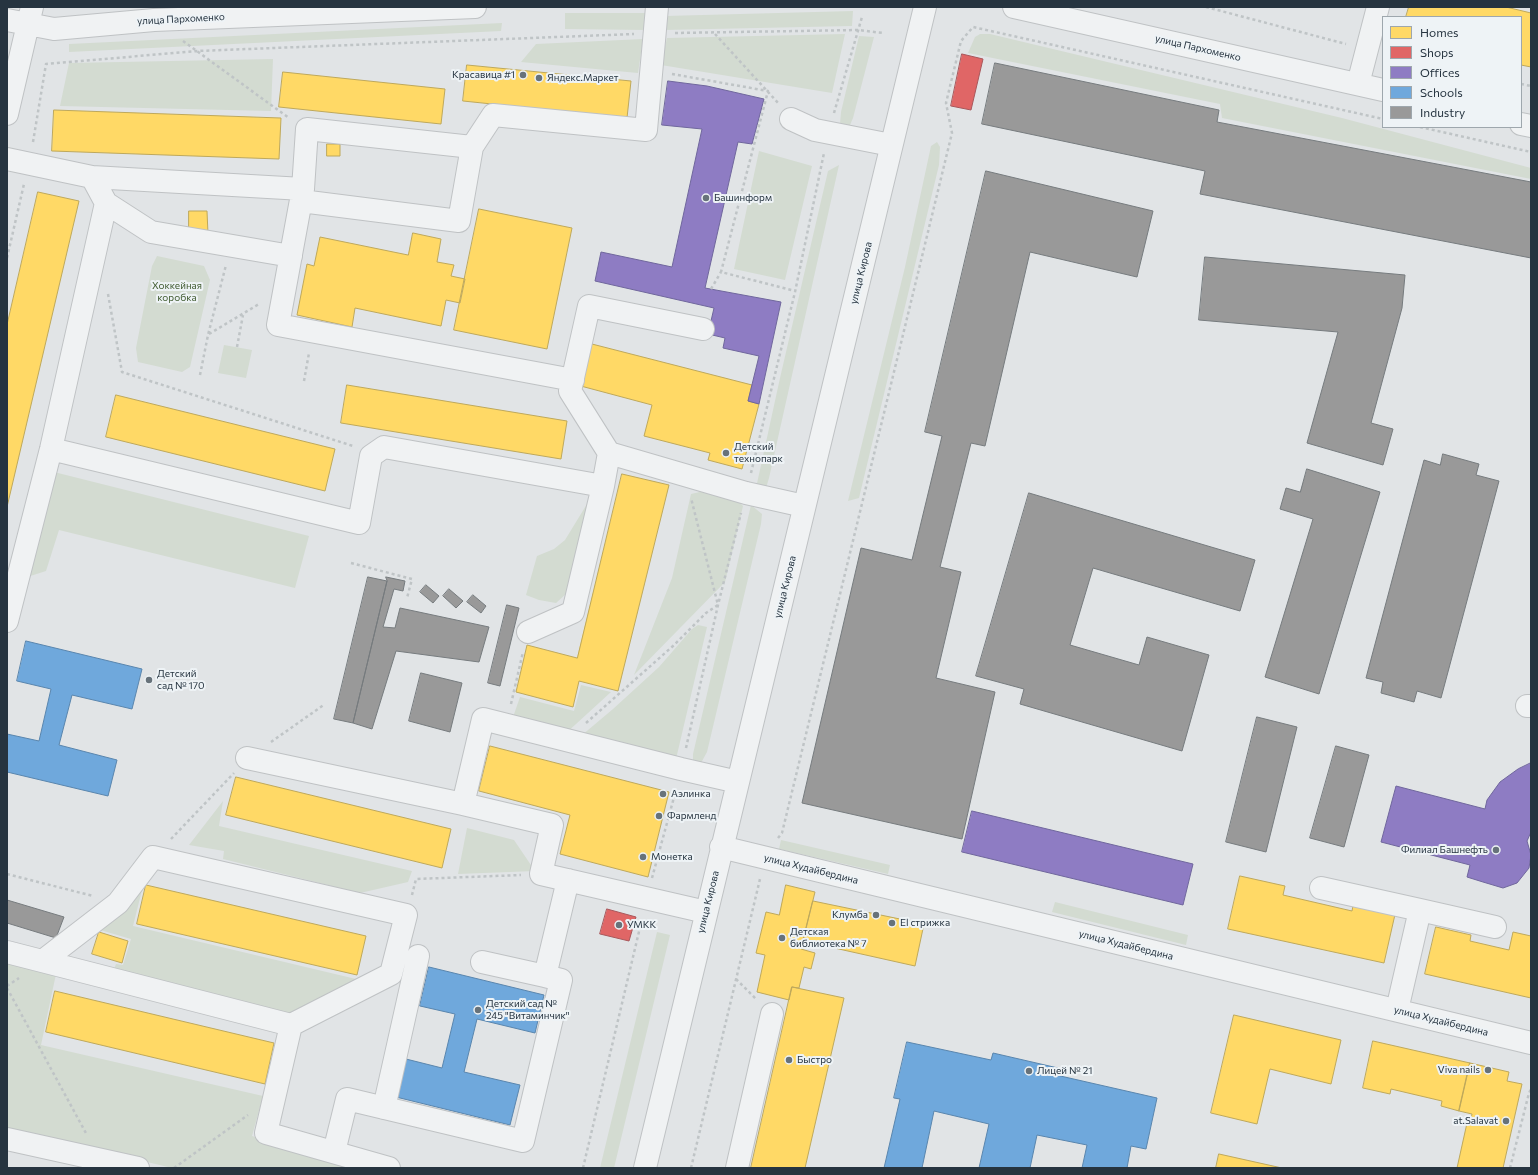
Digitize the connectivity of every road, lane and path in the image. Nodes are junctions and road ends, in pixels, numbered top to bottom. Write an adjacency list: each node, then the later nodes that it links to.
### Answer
1 (475, 7): 7 (street, улица Пархоменко)
2 (657, 7): 12 (street)
3 (925, 7): 28 (street, улица Кирова)
4 (1014, 7): 19 (street, улица Пархоменко)
5 (1206, 7): 15 (path)
6 (1378, 7): 15 (street)
7 (382, 9): 8 (street, улица Пархоменко)
8 (154, 13): 9 (street, улица Пархоменко); 16 (path)
9 (22, 17): 23 (street)
10 (862, 17): 11 (path)
11 (858, 30): 13 (path); 14 (path); 27 (path)
12 (655, 33): 13 (path); 16 (path); 18 (street)
13 (714, 33): 21 (path)
14 (883, 33)
15 (1368, 49): 19 (street)
16 (197, 51): 17 (path); 22 (path)
17 (46, 64)
18 (651, 70): 21 (path); 29 (street)
19 (1358, 84): 20 (street, улица Пархоменко)
20 (1382, 90)
21 (768, 91): 25 (path); 37 (path)
22 (281, 112)
23 (7, 114)
24 (1382, 119): 71 (path)
25 (791, 120): 27 (street)
26 (1424, 128): 30 (path)
27 (828, 132): 28 (street); 41 (path)
28 (891, 145): 56 (street, улица Кирова)
29 (472, 147): 33 (street); 33 (street)
30 (1531, 152)
31 (7, 159): 32 (street)
32 (92, 177): 33 (street); 34 (street)
33 (302, 195): 36 (street)
34 (106, 202): 35 (street); 38 (street)
35 (231, 246): 36 (street); 45 (path)
36 (291, 256): 39 (street)
37 (722, 272): 40 (path); 41 (path)
38 (90, 276): 50 (street); 52 (path)
39 (285, 287): 42 (path); 44 (street)
40 (711, 289)
41 (795, 292): 55 (path)
42 (243, 315): 45 (path); 46 (path)
43 (703, 329): 48 (street)
44 (313, 332): 48 (street); 49 (path)
45 (208, 335): 47 (path)
46 (237, 347)
47 (200, 375)
48 (573, 380): 51 (street)
49 (304, 381)
50 (51, 449): 52 (street); 60 (street)
51 (609, 453): 53 (street); 54 (street)
52 (371, 456): 54 (street)
53 (684, 475): 55 (street); 59 (path)
54 (603, 486): 61 (street)
55 (746, 493): 56 (street); 59 (path)
56 (804, 506): 67 (street, улица Кирова)
57 (351, 563): 58 (path)
58 (407, 598)
59 (718, 605): 64 (path); 66 (path)
60 (7, 621)
61 (528, 632): 63 (path)
62 (325, 704): 65 (path)
63 (506, 725): 64 (street); 68 (street)
64 (566, 740): 66 (street)
65 (247, 758): 68 (street); 70 (path)
66 (681, 770): 67 (street); 76 (path)
67 (738, 782): 69 (street, улица Кирова)
68 (463, 804): 73 (street)
69 (721, 847): 71 (street, улица Худайбердина); 79 (street, улица Кирова)
70 (153, 857): 77 (street); 80 (street)
71 (765, 858): 87 (path); 89 (street, улица Худайбердина)
72 (7, 874): 77 (path)
73 (541, 874): 74 (street); 80 (path)
74 (568, 880): 76 (street); 86 (street)
75 (1321, 888): 78 (street)
76 (647, 898): 79 (street); 103 (path)
77 (118, 903): 84 (street)
78 (1420, 910): 81 (street); 89 (street)
79 (706, 912): 104 (street, улица Кирова)
80 (406, 915): 91 (street)
81 (1495, 927)
82 (7, 952): 84 (street)
83 (418, 956): 96 (street)
84 (44, 960): 91 (street)
85 (482, 962): 86 (street)
86 (545, 976): 96 (street)
87 (736, 979): 90 (path); 105 (path)
88 (7, 988): 99 (path)
89 (1397, 1010): 92 (street, улица Худайбердина)
90 (772, 1014): 106 (street)
91 (291, 1025): 95 (street)
92 (1531, 1042)
93 (1531, 1089): 94 (path)
94 (1530, 1093): 107 (path)
95 (274, 1096): 98 (street); 102 (path)
96 (384, 1108): 98 (street)
97 (7, 1139): 99 (street)
98 (334, 1152): 100 (street)
99 (101, 1159): 101 (street)
100 (379, 1167)
101 (138, 1168)
102 (174, 1168)
103 (583, 1168)
104 (644, 1168)
105 (691, 1168)
106 (737, 1168)
107 (1510, 1168)

